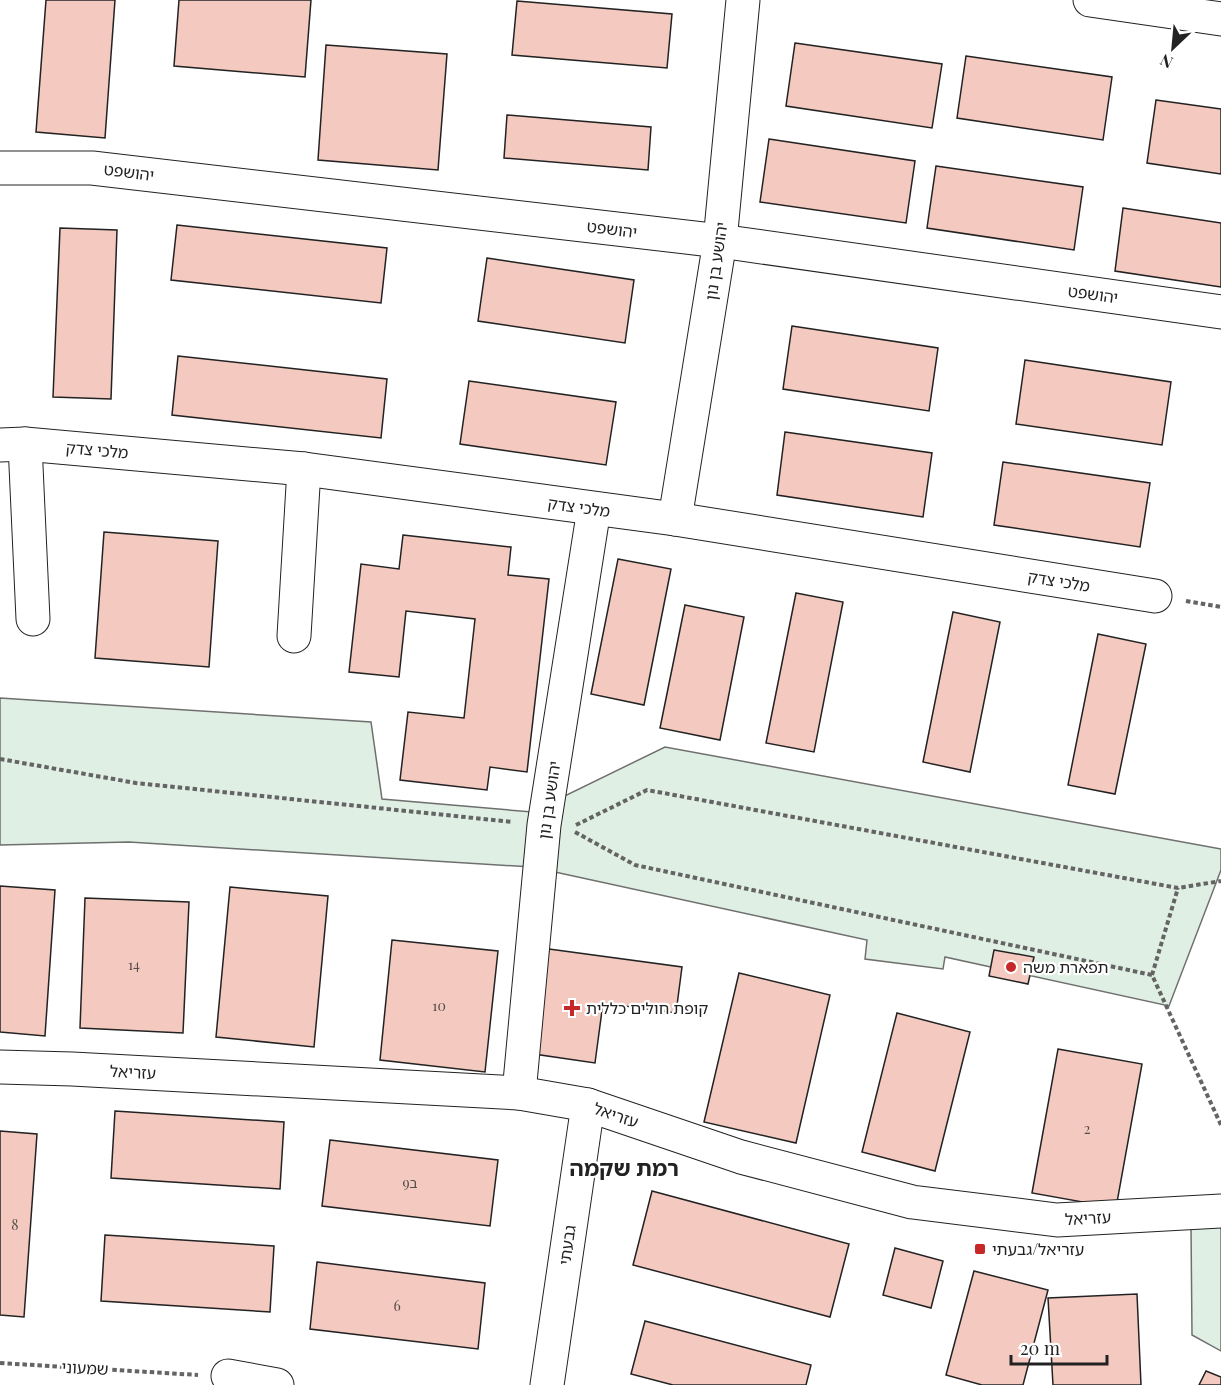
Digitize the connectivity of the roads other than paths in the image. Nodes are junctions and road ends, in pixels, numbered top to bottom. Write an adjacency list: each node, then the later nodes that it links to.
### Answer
1 (743, 0): 5 (street, יהושע בן נון)
2 (1090, 0): 3 (street)
3 (1221, 20)
4 (0, 168): 5 (street, יהושפט)
5 (720, 241): 6 (street, יהושפט); 10 (street, יהושע בן נון)
6 (1221, 312)
7 (13, 444): 8 (street, מלכי צדק); 12 (street)
8 (303, 469): 9 (street, מלכי צדק); 13 (street)
9 (594, 509): 10 (street, מלכי צדק); 15 (street, יהושע בן נון)
10 (675, 519): 11 (street, מלכי צדק)
11 (1155, 596)
12 (33, 619)
13 (294, 636)
14 (0, 1067): 15 (street, עזריאל)
15 (519, 1093): 16 (street, עזריאל)
16 (588, 1105): 17 (street, עזריאל); 20 (street, גבעתי)
17 (1221, 1211)
18 (228, 1376): 19 (street)
19 (277, 1385)
20 (546, 1385)

